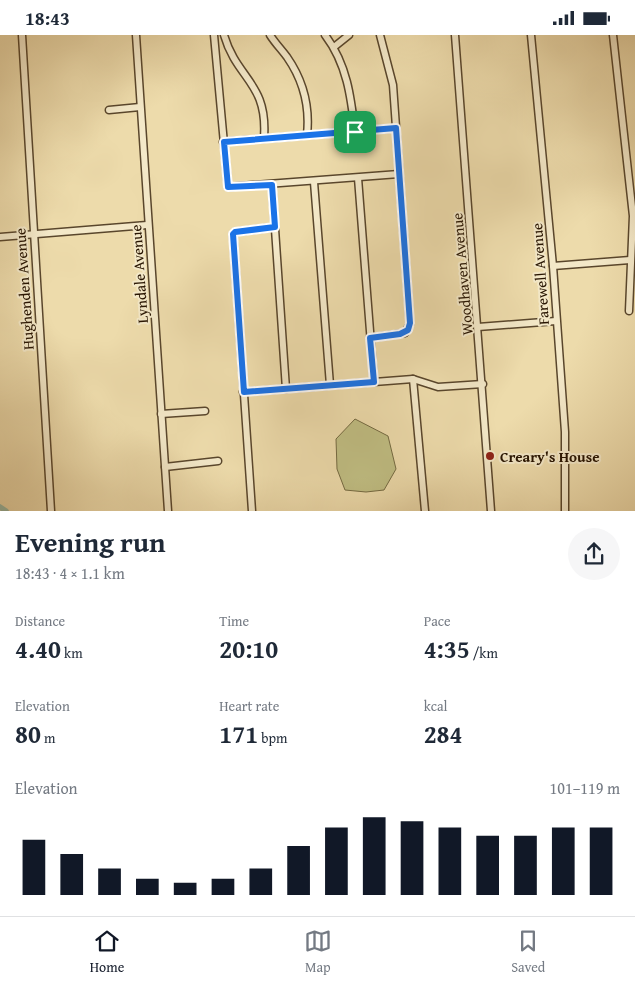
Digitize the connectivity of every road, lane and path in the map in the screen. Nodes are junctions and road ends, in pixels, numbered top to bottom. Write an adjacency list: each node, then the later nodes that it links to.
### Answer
1 (22, 35): 29 (street, Hughenden Avenue)
2 (136, 35): 15 (street, Lyndale Avenue)
3 (214, 35): 14 (street)
4 (224, 35): 13 (street)
5 (270, 35): 19 (street)
6 (326, 35): 12 (street)
7 (350, 35): 12 (street)
8 (380, 35): 17 (street)
9 (455, 35): 35 (street, Woodhaven Avenue)
10 (531, 35): 32 (street, Farewell Avenue)
11 (614, 35): 26 (street)
12 (334, 47): 18 (street)
13 (229, 50): 14 (street); 20 (street)
14 (216, 54): 21 (street)
15 (140, 107): 16 (street); 27 (street, Lyndale Avenue)
16 (109, 110)
17 (396, 128): 18 (street); 22 (street)
18 (355, 132): 19 (street)
19 (307, 135): 20 (street)
20 (264, 139): 21 (street)
21 (224, 142): 25 (street)
22 (399, 174): 23 (street); 36 (street)
23 (358, 178): 24 (street); 36 (street)
24 (314, 182): 25 (street); 40 (street)
25 (272, 185): 28 (street)
26 (634, 214): 31 (street)
27 (147, 225): 29 (street); 44 (street, Lyndale Avenue)
28 (275, 227): 41 (street); 42 (street)
29 (33, 235): 30 (street); 47 (street, Hughenden Avenue)
30 (0, 237)
31 (630, 260): 32 (street); 33 (street)
32 (554, 266): 34 (street, Farewell Avenue)
33 (629, 311)
34 (556, 321): 35 (street); 52 (street, Farewell Avenue)
35 (478, 327): 39 (street, Woodhaven Avenue)
36 (370, 338): 38 (street)
37 (413, 379): 38 (street); 39 (street); 50 (street)
38 (374, 382): 40 (street)
39 (483, 383): 51 (street, Woodhaven Avenue)
40 (330, 385): 41 (street)
41 (286, 389): 42 (street)
42 (244, 392): 49 (street)
43 (205, 411): 44 (street)
44 (161, 413): 46 (street, Lyndale Avenue)
45 (218, 461): 46 (street)
46 (165, 467): 48 (street, Lyndale Avenue)
47 (51, 511)
48 (168, 511)
49 (252, 511)
50 (425, 511)
51 (491, 511)
52 (565, 511)

